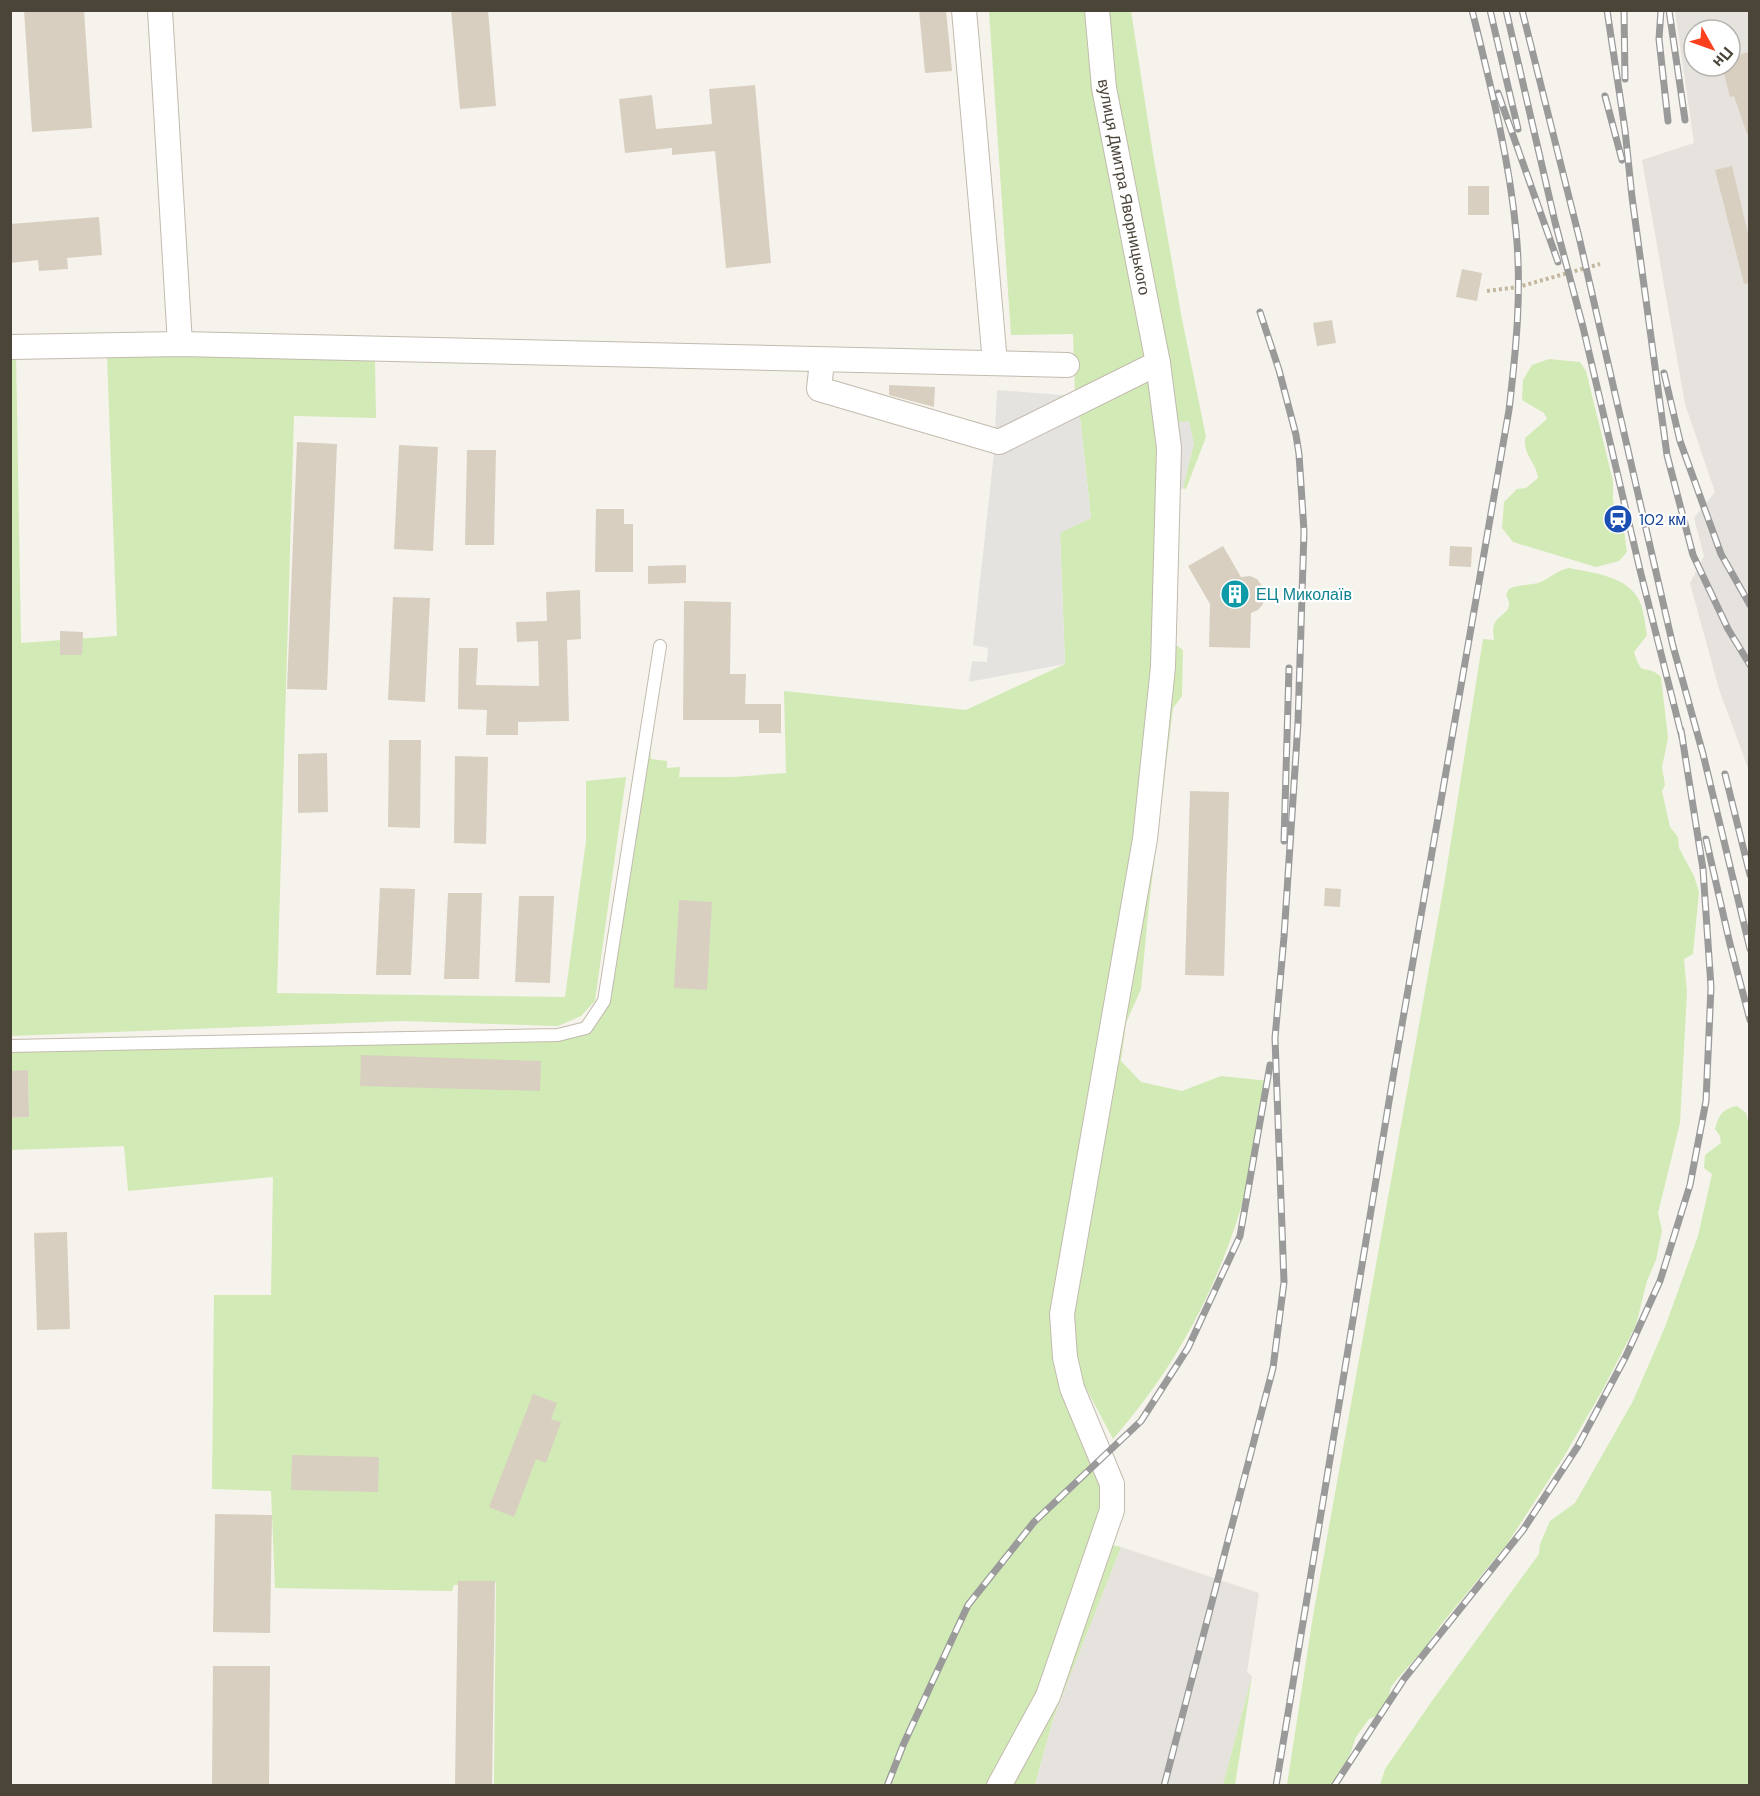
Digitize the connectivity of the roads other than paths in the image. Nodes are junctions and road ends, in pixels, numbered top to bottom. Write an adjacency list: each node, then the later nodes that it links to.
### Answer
1 (160, 10): 4 (street)
2 (964, 10): 7 (street)
3 (1097, 10): 8 (street, вулиця Дмитра Яворницького)
4 (180, 344): 5 (street); 6 (street)
5 (10, 347)
6 (822, 361): 7 (street); 8 (street)
7 (995, 363): 9 (street)
8 (1158, 363): 12 (street, вулиця Дмитра Яворницького)
9 (1067, 365)
10 (660, 646): 11 (lane)
11 (10, 1046)
12 (999, 1785)

